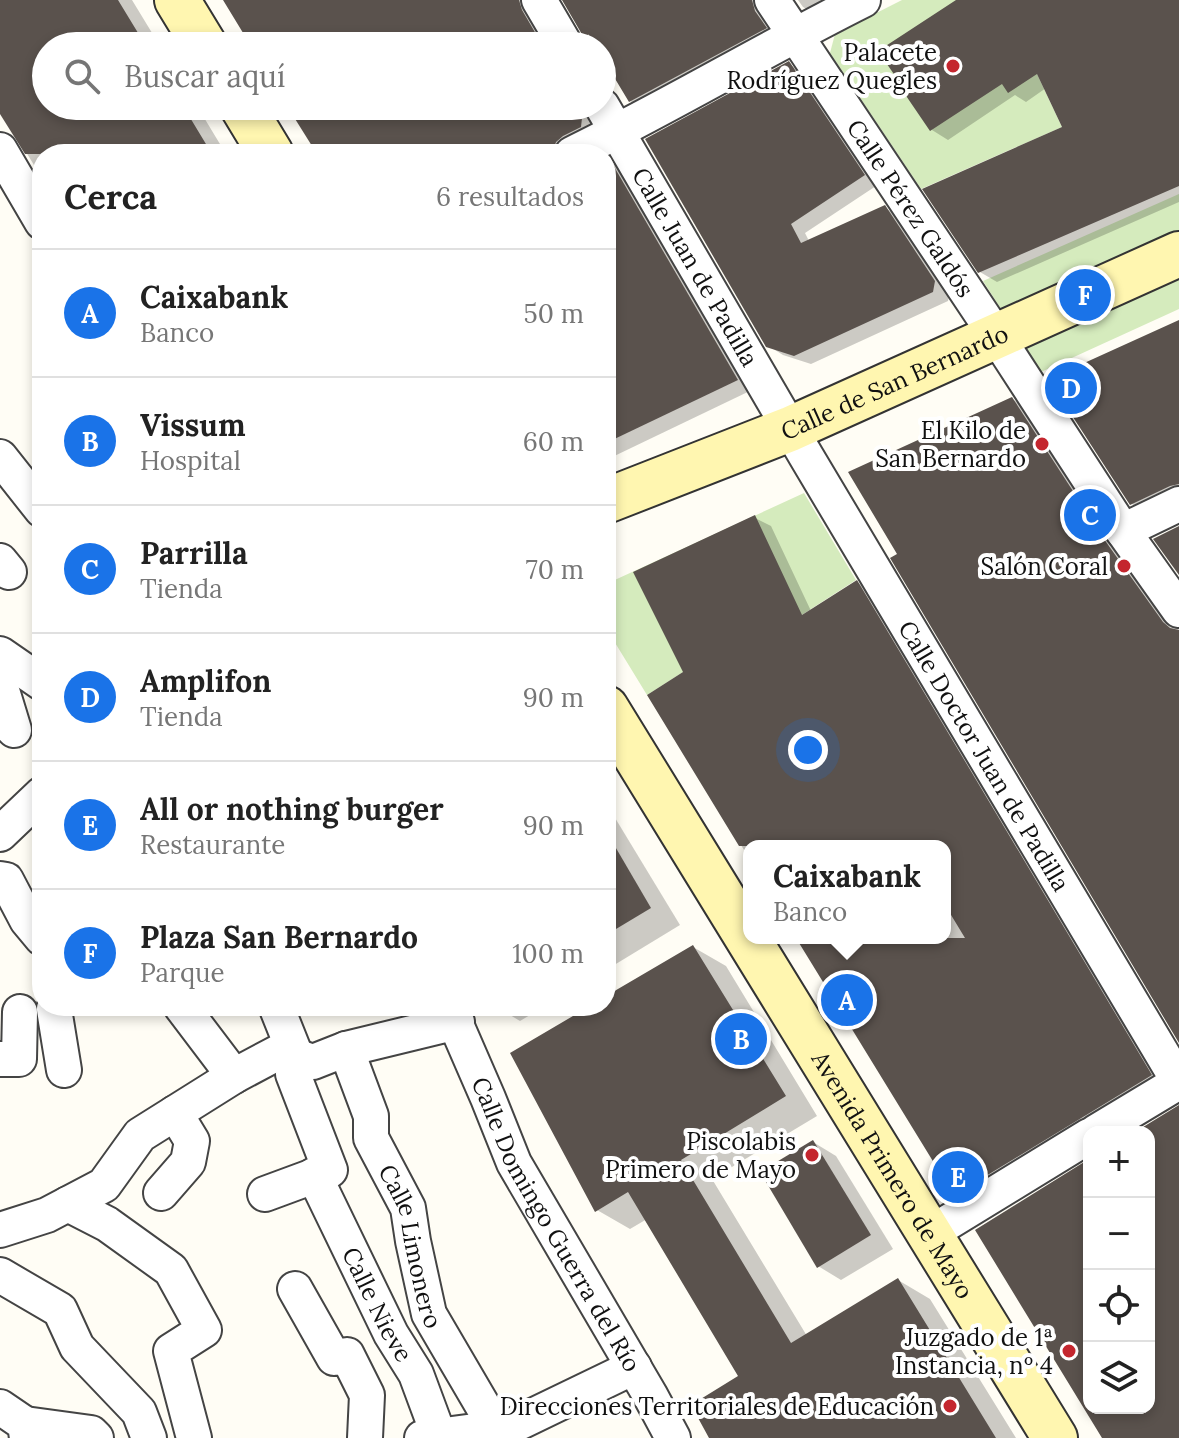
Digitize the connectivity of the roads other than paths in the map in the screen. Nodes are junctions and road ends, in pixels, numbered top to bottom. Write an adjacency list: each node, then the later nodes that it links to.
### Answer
1 (159, 0): 6 (street)
2 (177, 0): 7 (street)
3 (539, 0): 8 (street)
4 (772, 0): 9 (street, Calle Pérez Galdós)
5 (863, 0): 9 (street)
6 (178, 32)
7 (196, 32)
8 (558, 32)
9 (795, 34): 10 (street); 21 (street, Calle Pérez Galdós)
10 (616, 116)
11 (232, 120): 15 (street)
12 (250, 120): 16 (street)
13 (608, 120): 17 (street)
14 (610, 120): 22 (street, Calle Juan de Padilla)
15 (247, 144)
16 (265, 144)
17 (583, 144)
18 (0, 150): 19 (street)
19 (32, 205)
20 (1179, 254): 21 (street, Calle de San Bernardo)
21 (997, 337): 22 (street, Calle de San Bernardo); 27 (street, Calle Pérez Galdós)
22 (790, 429): 25 (street, Calle de San Bernardo); 51 (street, Calle Doctor Juan de Padilla)
23 (0, 457): 24 (street)
24 (32, 497)
25 (616, 497)
26 (1179, 504): 27 (street)
27 (1123, 531): 28 (street, Calle Pérez Galdós)
28 (1179, 610)
29 (0, 654): 30 (street)
30 (32, 676)
31 (0, 684): 33 (street)
32 (616, 724): 38 (street, Avenida Primero de Mayo)
33 (14, 730)
34 (32, 804): 35 (street)
35 (0, 834)
36 (0, 879): 37 (street)
37 (32, 926)
38 (743, 931)
39 (751, 944): 60 (street, Avenida Primero de Mayo)
40 (32, 1016): 48 (street)
41 (37, 1016): 49 (street)
42 (189, 1016): 50 (street)
43 (280, 1016): 47 (street)
44 (446, 1016): 46 (street)
45 (453, 1016): 63 (street, Calle Domingo Guerra del Río)
46 (346, 1049): 47 (street); 65 (street, Calle Limonero)
47 (296, 1056): 50 (street); 55 (street)
48 (0, 1059)
49 (64, 1070)
50 (234, 1076): 52 (street)
51 (1179, 1082): 53 (street)
52 (175, 1113): 56 (street); 58 (street)
53 (1106, 1126)
54 (1083, 1140): 60 (street)
55 (314, 1175): 57 (street); 66 (street, Calle Nieve)
56 (161, 1193)
57 (265, 1194)
58 (68, 1204): 59 (street); 69 (street)
59 (0, 1230)
60 (929, 1234): 72 (street, Avenida Primero de Mayo)
61 (0, 1275): 68 (street)
62 (295, 1289): 70 (street)
63 (634, 1367): 65 (street); 71 (street, Calle Domingo Guerra del Río)
64 (17, 1423): 67 (street)
65 (493, 1434): 66 (street)
66 (430, 1437)
67 (96, 1438)
68 (149, 1438)
69 (194, 1438)
70 (365, 1438)
71 (673, 1438)
72 (1055, 1438)

